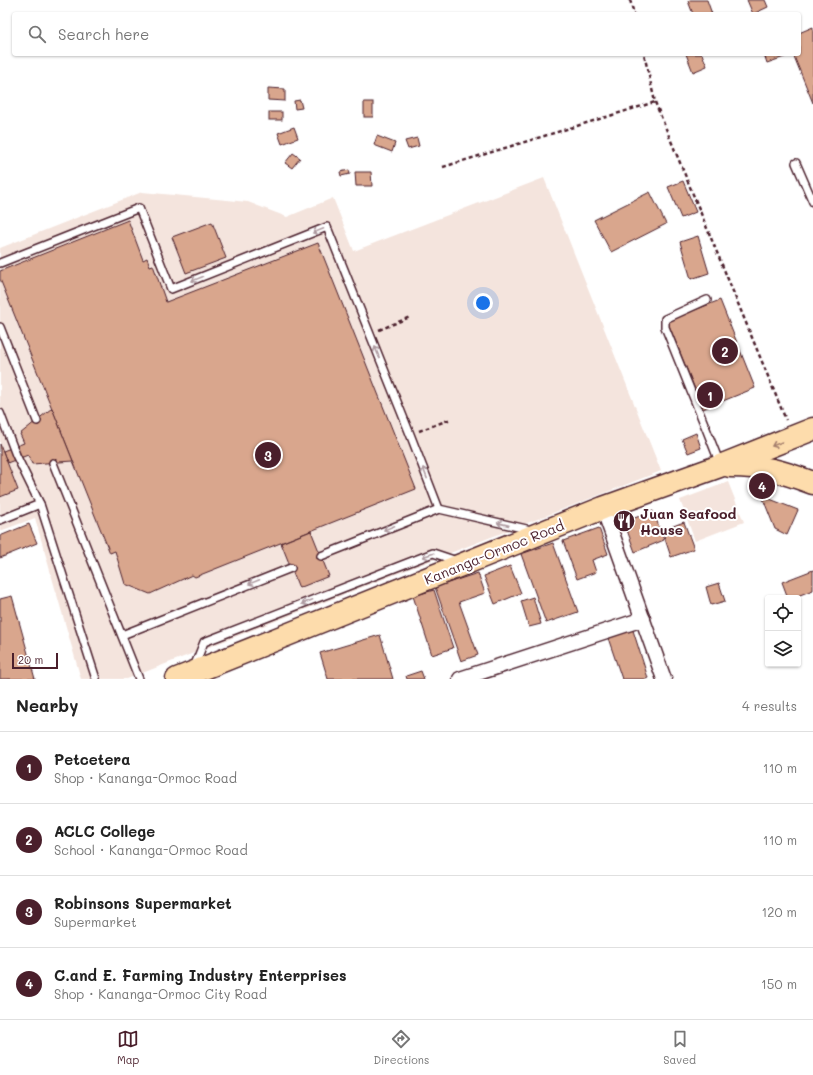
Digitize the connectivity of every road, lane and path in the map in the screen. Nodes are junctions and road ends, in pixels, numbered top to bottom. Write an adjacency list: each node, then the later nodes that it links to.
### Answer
1 (630, 0): 2 (path)
2 (633, 12)
3 (644, 56): 4 (path)
4 (655, 102): 6 (path); 18 (path)
5 (796, 163): 7 (lane)
6 (443, 167)
7 (813, 202)
8 (0, 263): 12 (lane, one-way to 8)
9 (708, 300): 20 (lane)
10 (410, 317): 12 (path)
11 (0, 327): 15 (lane)
12 (369, 334): 17 (lane, one-way to 12)
13 (0, 413): 22 (lane)
14 (451, 419): 17 (path)
15 (37, 421)
16 (813, 429): 18 (highway, Kananga-Ormoc Road)
17 (410, 434): 24 (lane, one-way to 17)
18 (793, 437): 20 (highway, Kananga-Ormoc Road, one-way to 20)
19 (54, 462): 30 (lane)
20 (720, 466): 21 (highway); 23 (highway, Kananga-Ormoc Road)
21 (813, 483)
22 (40, 504): 25 (lane); 32 (lane)
23 (603, 508): 26 (highway, Kananga-Ormoc Road); 29 (street)
24 (439, 509): 26 (lane, one-way to 24); 27 (lane, one-way to 27)
25 (0, 520)
26 (541, 533): 31 (highway, Kananga-Ormoc Road)
27 (321, 556)
28 (291, 568): 30 (lane, one-way to 30)
29 (643, 619): 34 (street); 35 (street)
30 (122, 635): 33 (lane)
31 (184, 676)
32 (96, 679)
33 (139, 679)
34 (460, 679)
35 (664, 679)

